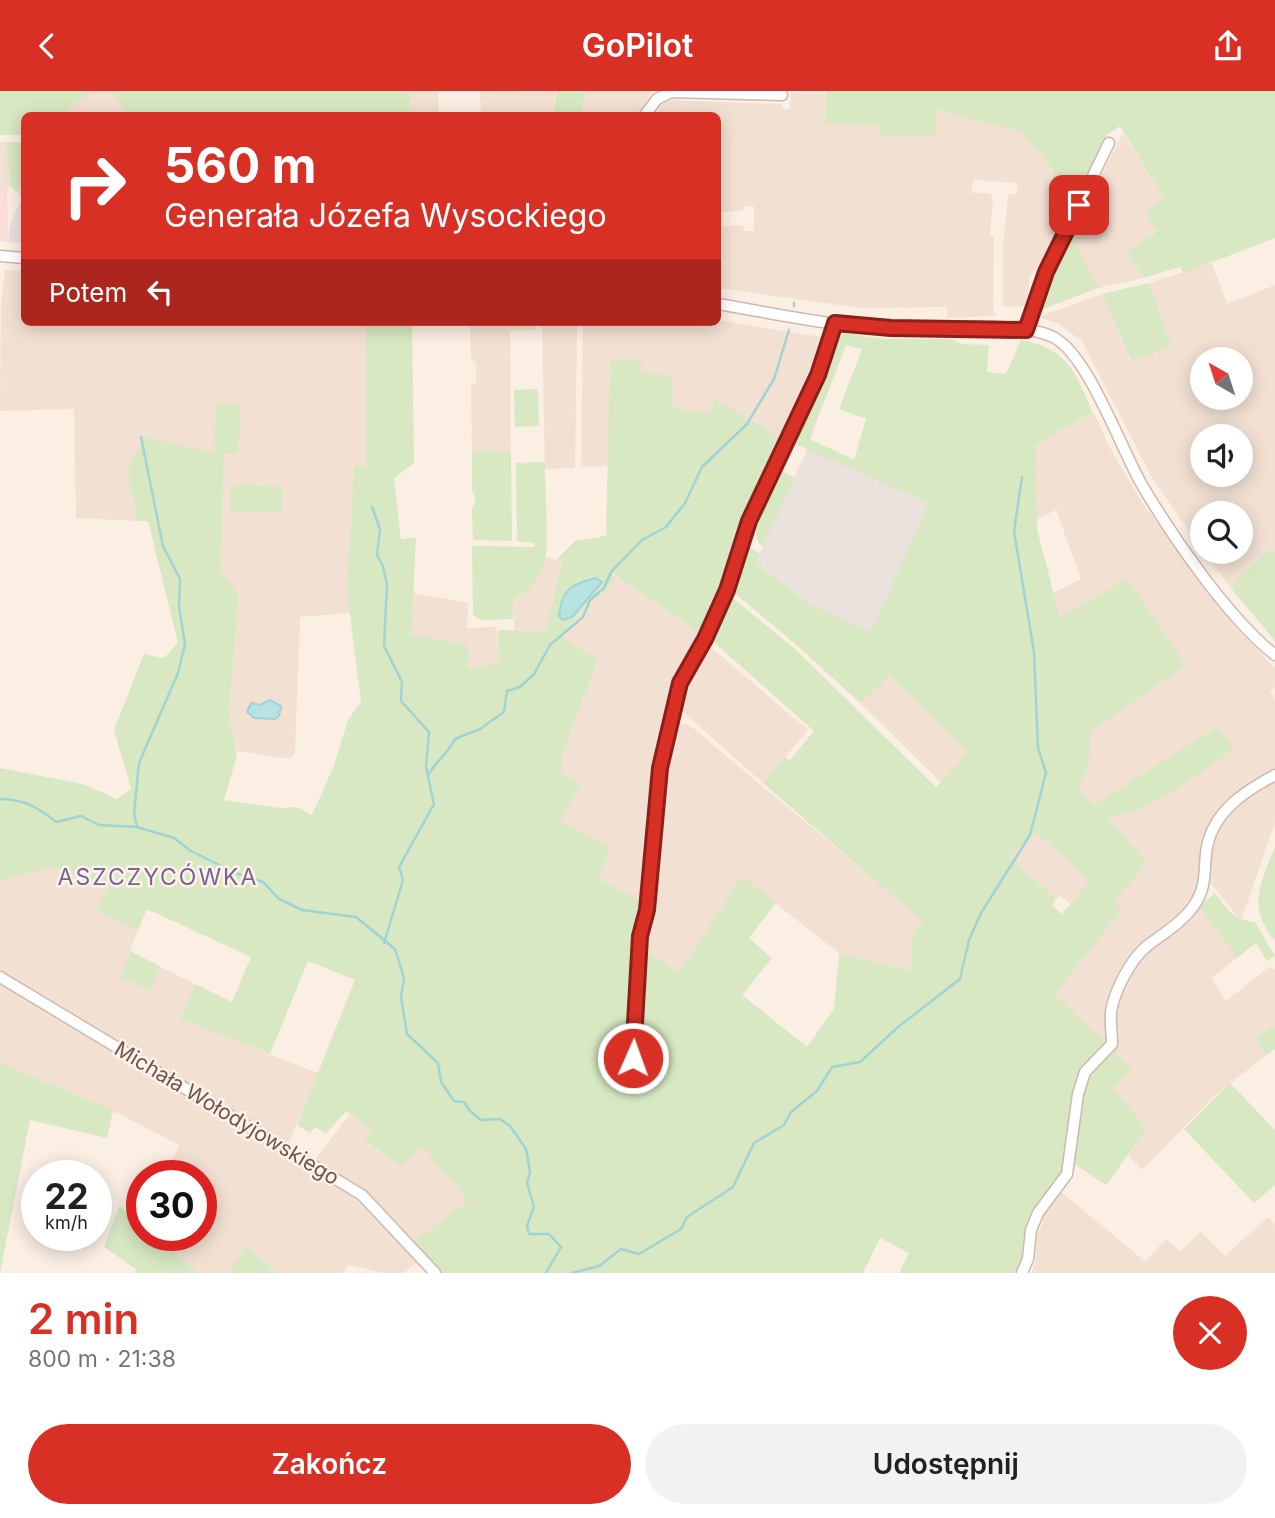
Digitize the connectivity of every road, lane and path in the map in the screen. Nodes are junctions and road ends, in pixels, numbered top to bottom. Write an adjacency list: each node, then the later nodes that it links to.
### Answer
1 (782, 95): 2 (street)
2 (647, 112)
3 (1109, 143): 8 (street)
4 (0, 256): 5 (street)
5 (21, 258)
6 (721, 304): 7 (street)
7 (835, 323): 8 (street); 12 (street)
8 (1026, 330): 9 (street)
9 (1275, 655)
10 (1275, 775): 14 (street)
11 (0, 977): 13 (street, Michała Wołodyjowskiego)
12 (647, 1066)
13 (435, 1273)
14 (1022, 1273)

